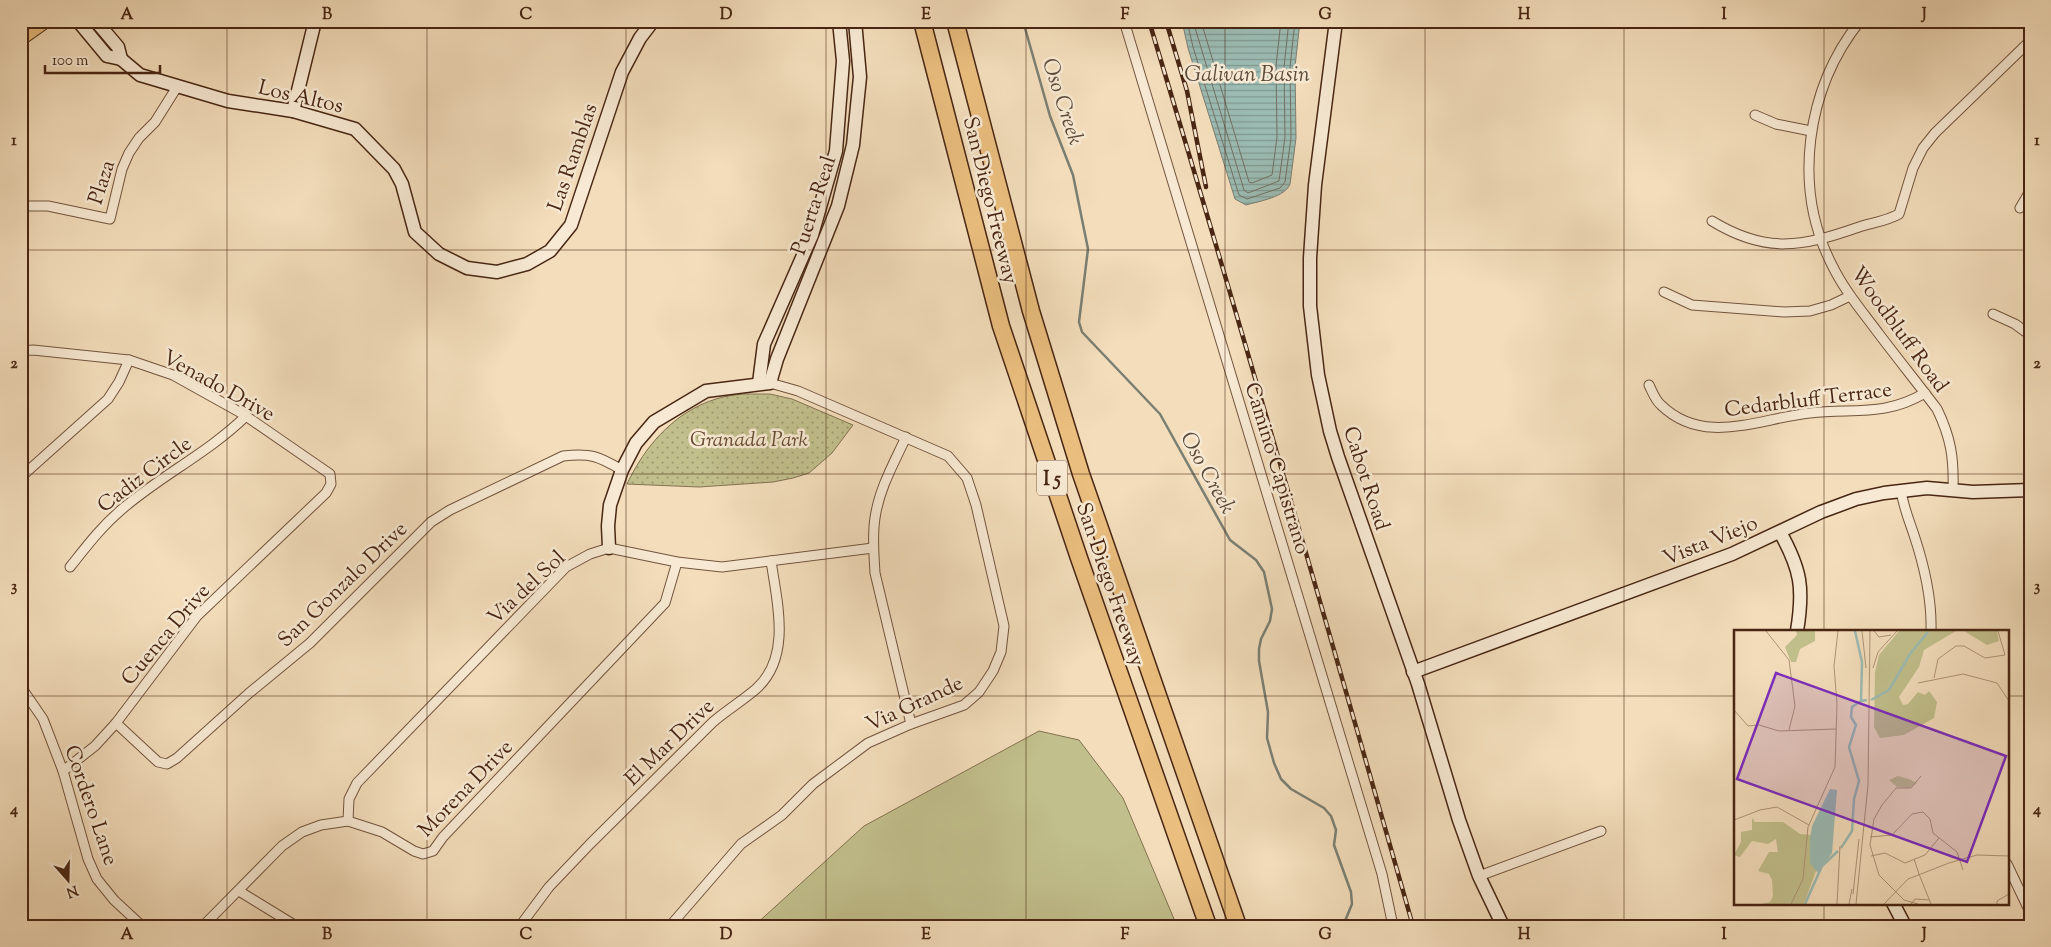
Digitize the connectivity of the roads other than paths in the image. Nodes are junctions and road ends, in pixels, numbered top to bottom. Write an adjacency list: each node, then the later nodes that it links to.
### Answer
1 (45, 21): 13 (main road)
2 (78, 21): 15 (street, Los Altos)
3 (96, 21): 15 (street, Los Altos)
4 (315, 21): 17 (street)
5 (653, 21): 25 (street, Las Ramblas)
6 (839, 21): 32 (street, Puerta Real)
7 (855, 21): 32 (street, Puerta Real)
8 (922, 21): 68 (highway, San Diego Freeway / I 5)
9 (955, 21): 69 (highway, San Diego Freeway / I 5)
10 (1124, 21): 70 (street, Camino Capistrano)
11 (1336, 21): 51 (street, Cabot Road)
12 (1860, 21): 19 (street, Woodbluff Road)
13 (21, 38)
14 (2030, 41): 24 (street)
15 (121, 59): 16 (street, Los Altos)
16 (177, 87): 17 (street, Los Altos); 21 (street, Plaza)
17 (293, 111): 25 (street, Los Altos)
18 (1755, 116): 19 (street)
19 (1811, 130): 24 (street, Woodbluff Road)
20 (2030, 191): 22 (street)
21 (21, 206)
22 (2020, 208)
23 (1712, 222): 24 (street)
24 (1821, 240): 27 (street, Woodbluff Road)
25 (467, 268)
26 (1664, 292): 27 (street)
27 (1850, 296): 34 (street, Woodbluff Road)
28 (1993, 314): 29 (street)
29 (2030, 335)
30 (21, 351): 31 (street, Venado Drive)
31 (129, 360): 35 (street, Venado Drive); 39 (street)
32 (765, 383): 36 (street, Via Grande); 37 (street)
33 (1649, 385): 34 (street, Cedarbluff Terrace)
34 (1925, 393): 41 (street, Woodbluff Road)
35 (246, 416): 38 (street, Venado Drive); 48 (street, Cadiz Circle)
36 (906, 437): 45 (street); 54 (street, Via Grande)
37 (622, 470): 44 (street); 53 (street, San Gonzalo Drive)
38 (330, 474): 53 (street, Cuenca Drive)
39 (21, 477)
40 (1901, 490): 41 (street, Vista Viejo); 43 (street, Vista Viejo); 50 (street)
41 (1953, 490): 42 (street, Vista Viejo)
42 (2030, 490)
43 (1780, 532): 49 (street); 51 (street, Vista Viejo)
44 (609, 548): 47 (street); 56 (street, Via del Sol)
45 (873, 548): 46 (street); 54 (street)
46 (770, 561): 47 (street); 66 (street, El Mar Drive)
47 (677, 562): 56 (street, Morena Drive)
48 (70, 567)
49 (1797, 630)
50 (1930, 630)
51 (1413, 672): 59 (street, Cabot Road)
52 (21, 687): 55 (street, Cordero Lane)
53 (116, 723): 55 (street, Cuenca Drive)
54 (911, 724): 67 (street, Via Grande)
55 (63, 771): 63 (street, Cordero Lane)
56 (348, 821): 60 (street, Morena Drive)
57 (1601, 831): 59 (street)
58 (2008, 866): 62 (street)
59 (1479, 876): 71 (street, Cabot Road)
60 (238, 891): 64 (street, Morena Drive); 65 (street)
61 (1894, 904): 72 (street)
62 (2030, 912)
63 (142, 926)
64 (203, 926)
65 (296, 926)
66 (520, 926)
67 (670, 926)
68 (1208, 926)
69 (1238, 926)
70 (1393, 926)
71 (1503, 926)
72 (1905, 926)

